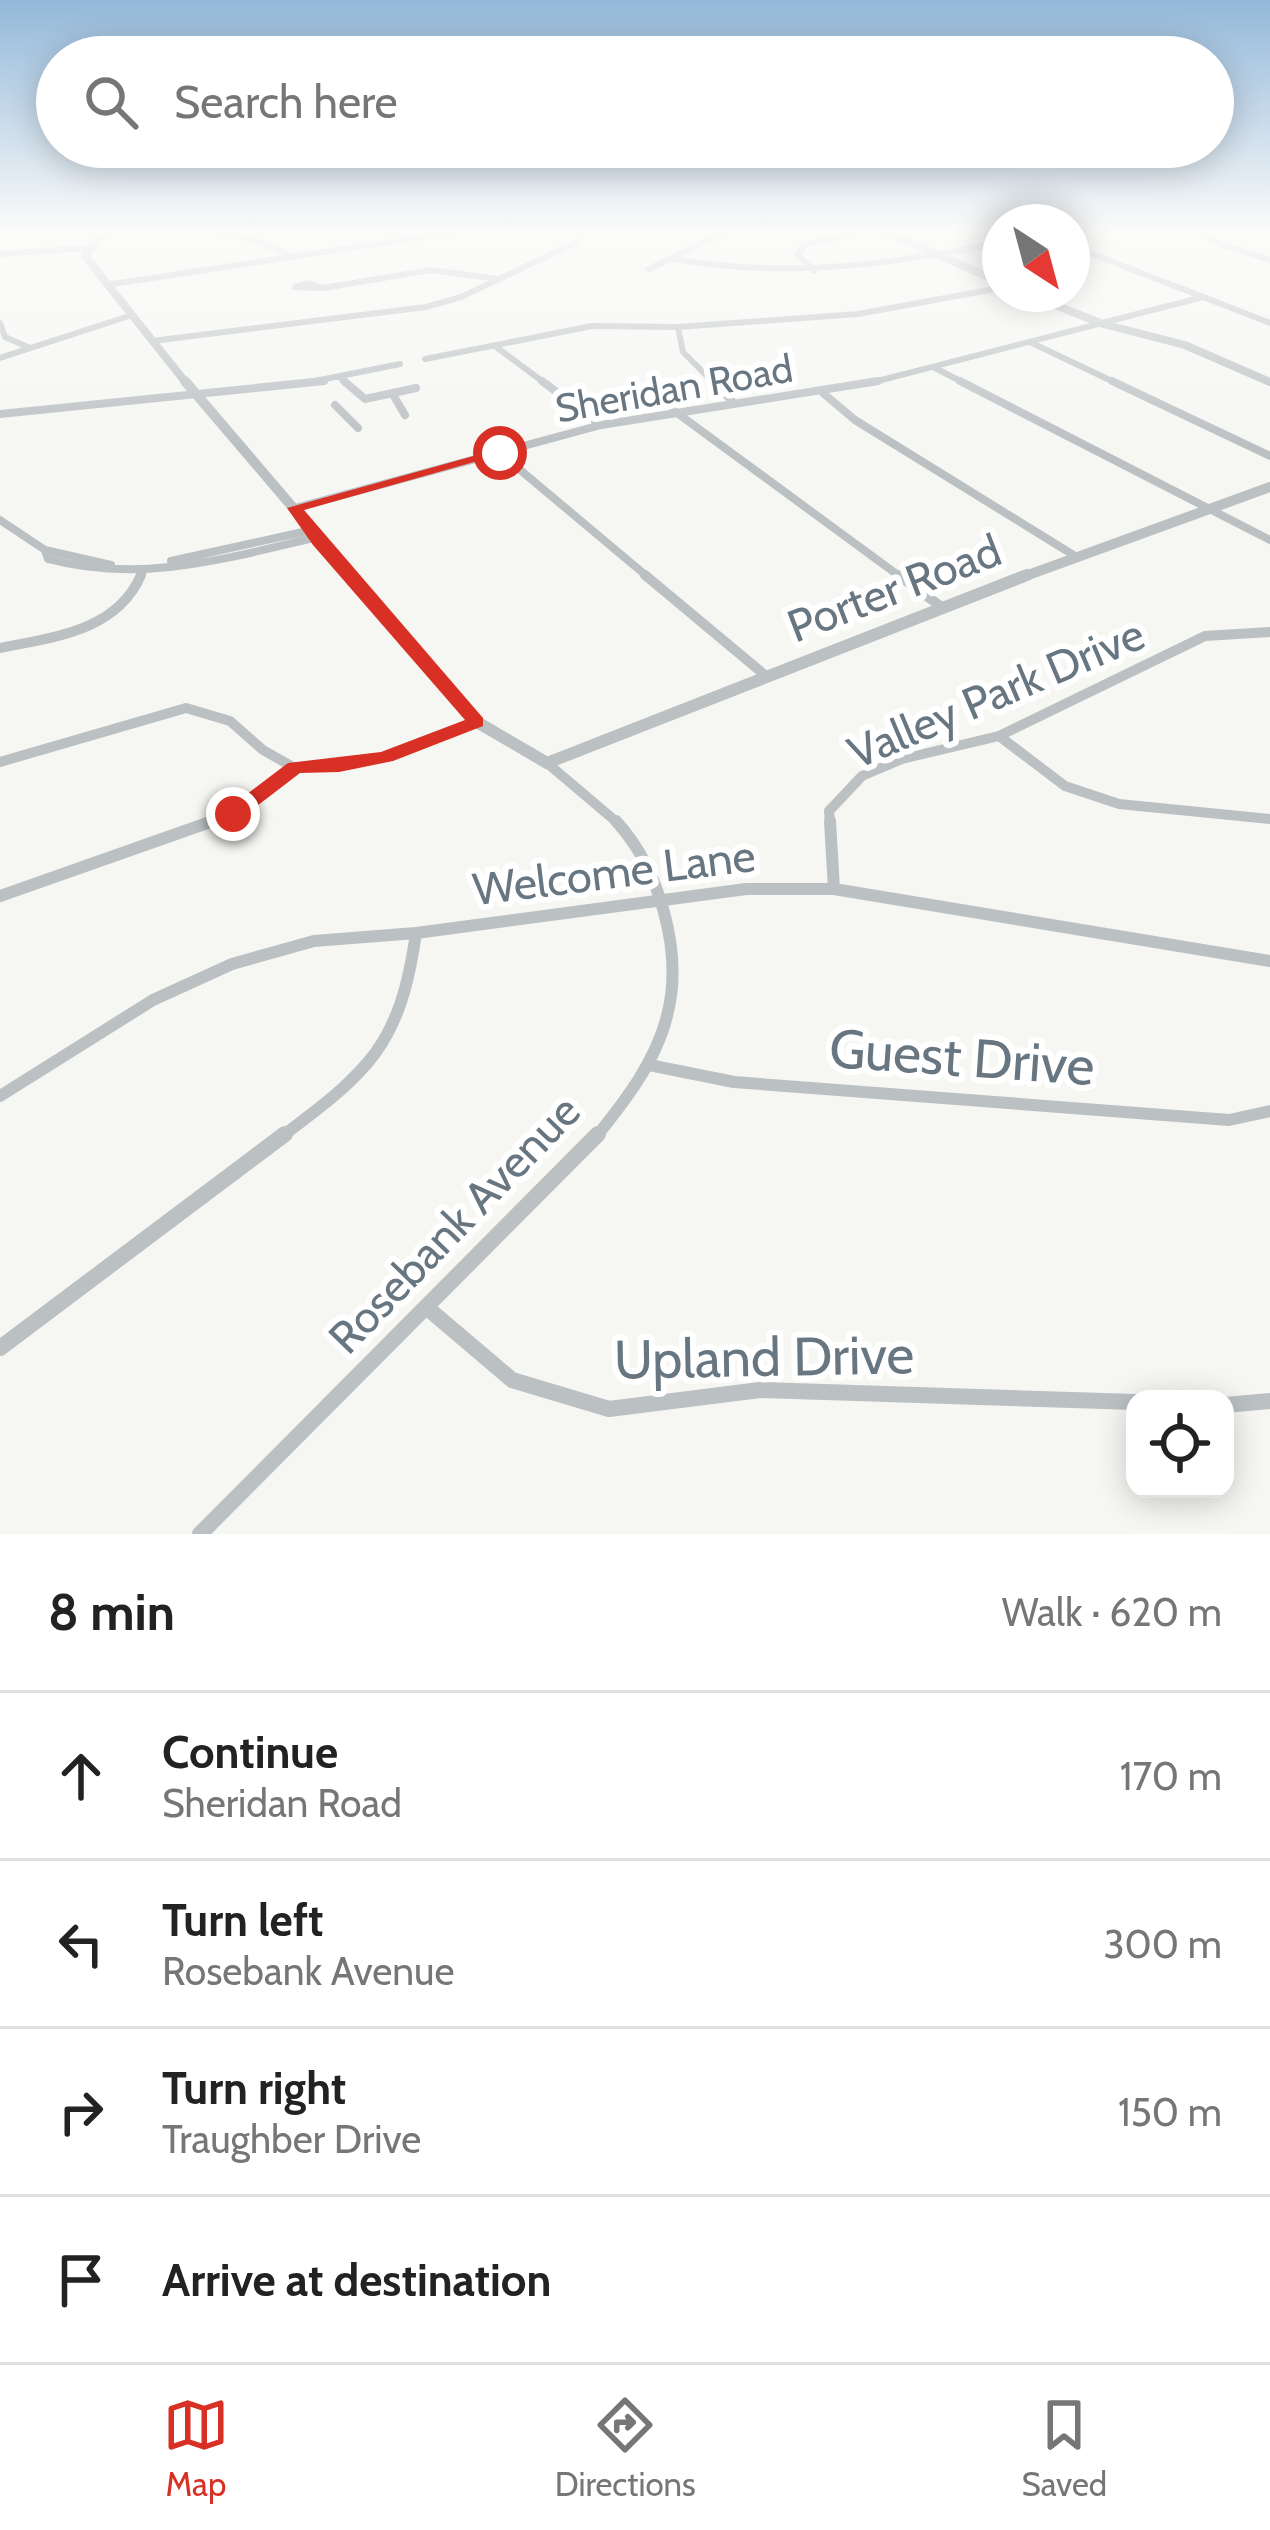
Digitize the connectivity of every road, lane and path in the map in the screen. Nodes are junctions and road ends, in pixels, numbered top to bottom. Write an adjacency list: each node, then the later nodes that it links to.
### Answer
1 (118, 302): 7 (street, Rosebank Avenue)
2 (442, 302): 12 (street)
3 (925, 302): 11 (street)
4 (1186, 302): 10 (street, Sheridan Road)
5 (1215, 302): 9 (street)
6 (1073, 312): 10 (street)
7 (129, 316): 12 (street, Rosebank Avenue); 15 (street)
8 (0, 323): 15 (street)
9 (1270, 323)
10 (1103, 324): 13 (street, Sheridan Road); 21 (street)
11 (678, 327): 14 (street); 27 (street)
12 (152, 341): 23 (street, Rosebank Avenue)
13 (1033, 343): 19 (street, Sheridan Road); 34 (street)
14 (495, 346): 17 (street); 31 (street)
15 (30, 348): 16 (street)
16 (0, 358)
17 (425, 359)
18 (400, 364): 20 (street)
19 (935, 368): 25 (street, Sheridan Road); 37 (street)
20 (341, 378): 23 (street); 26 (street)
21 (1270, 382)
22 (416, 388): 24 (street)
23 (195, 393): 29 (street); 36 (street, Rosebank Avenue)
24 (392, 393): 26 (street); 30 (street)
25 (823, 393): 27 (street, Sheridan Road); 41 (street)
26 (365, 399): 32 (street)
27 (733, 402): 28 (street, Sheridan Road)
28 (673, 410): 31 (street, Sheridan Road); 43 (street)
29 (0, 414)
30 (405, 415)
31 (602, 425): 33 (street, Sheridan Road)
32 (358, 428)
33 (500, 453): 36 (street, Sheridan Road); 46 (street)
34 (1270, 455)
35 (1270, 487): 37 (street, Porter Road)
36 (295, 508): 39 (street, Rosebank Avenue)
37 (1204, 509): 40 (street); 41 (street, Porter Road)
38 (0, 520): 42 (street)
39 (315, 533): 42 (street); 47 (street, Rosebank Avenue)
40 (1270, 541)
41 (1075, 556): 43 (street, Porter Road)
42 (143, 571): 45 (street)
43 (943, 608): 46 (street, Porter Road)
44 (1270, 632): 48 (street, Valley Park Drive)
45 (0, 648)
46 (766, 676): 50 (street, Porter Road)
47 (476, 722): 50 (street, Rosebank Avenue); 51 (street)
48 (999, 736): 52 (street); 53 (street, Valley Park Drive)
49 (0, 762): 51 (street)
50 (548, 763): 55 (street, Rosebank Avenue)
51 (295, 767): 54 (street)
52 (1270, 819)
53 (834, 889): 55 (street, Welcome Lane); 57 (street, Welcome Lane)
54 (0, 896)
55 (658, 900): 56 (street, Welcome Lane); 58 (street, Rosebank Avenue)
56 (416, 932): 59 (street, Welcome Lane); 62 (street)
57 (1270, 961)
58 (649, 1065): 60 (street, Guest Drive); 61 (street, Rosebank Avenue)
59 (0, 1096)
60 (1270, 1111)
61 (426, 1307): 64 (street, Upland Drive); 66 (street, Rosebank Avenue)
62 (0, 1348)
63 (1270, 1401): 65 (street)
64 (1126, 1402)
65 (1234, 1404)
66 (200, 1534)

